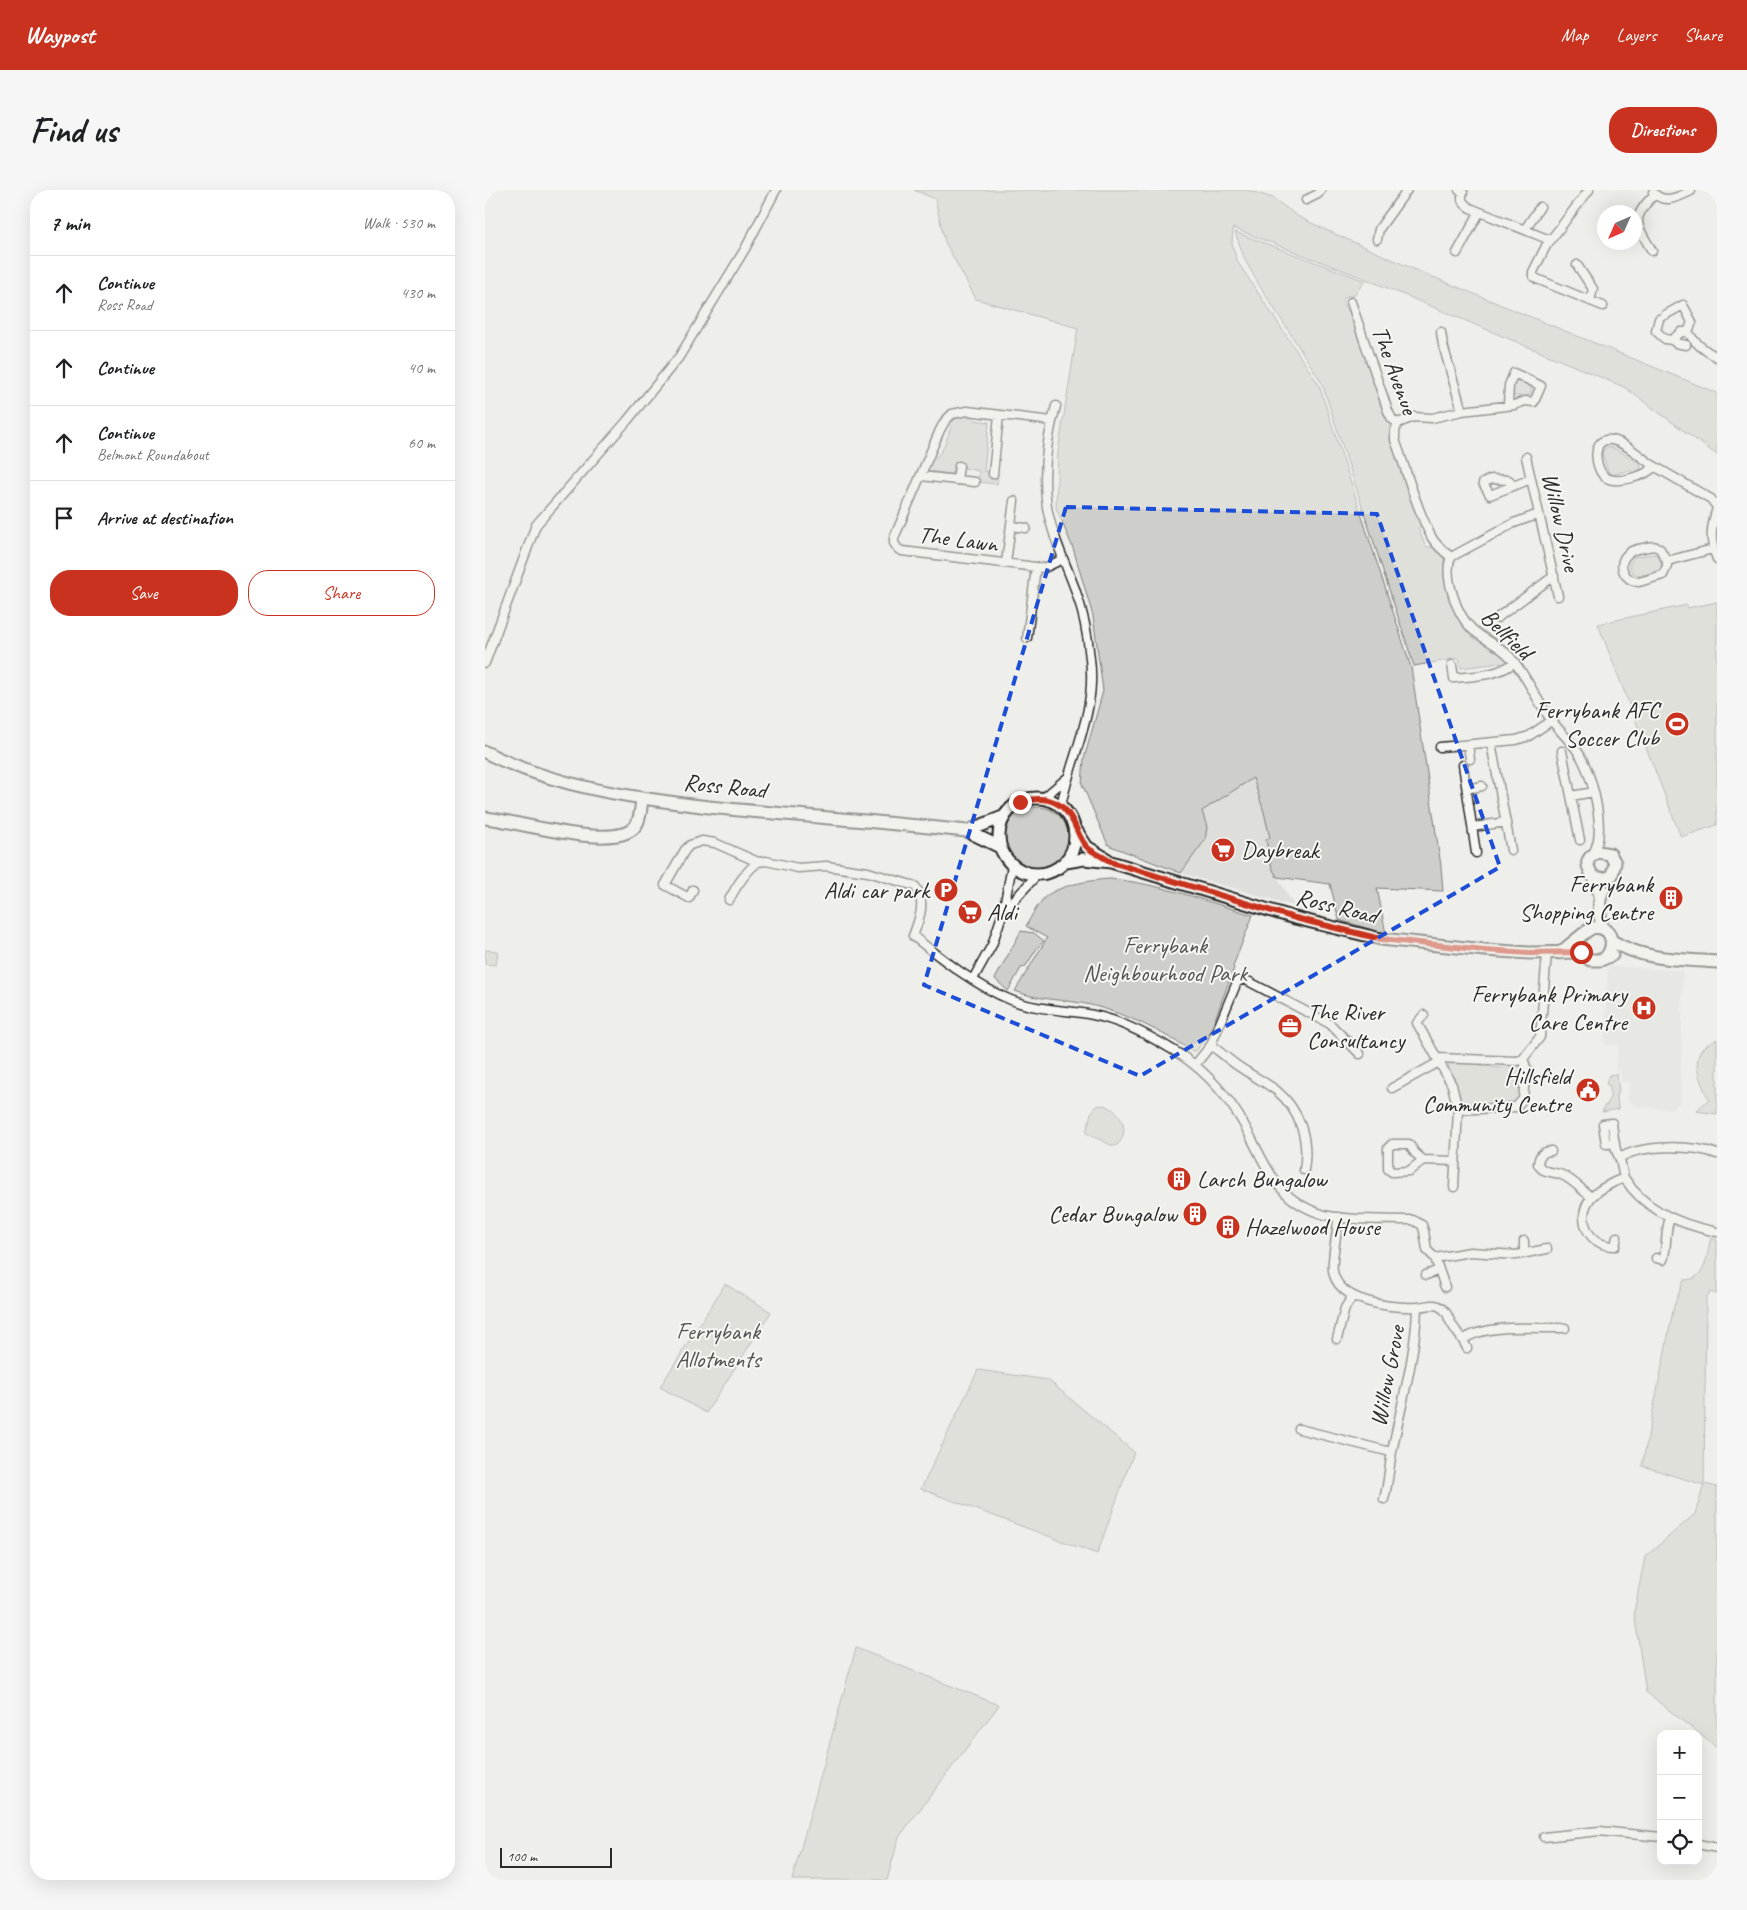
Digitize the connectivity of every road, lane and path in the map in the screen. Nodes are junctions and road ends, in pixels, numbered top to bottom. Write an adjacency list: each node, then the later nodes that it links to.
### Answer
1 (776, 190): 57 (street)
2 (1321, 190): 8 (street)
3 (1407, 190): 12 (street)
4 (1589, 190): 13 (street)
5 (1462, 191): 10 (street)
6 (1691, 191): 7 (street)
7 (1654, 192): 14 (street)
8 (1306, 200)
9 (1540, 207): 11 (street)
10 (1479, 213): 11 (street); 15 (street)
11 (1525, 229): 13 (street)
12 (1377, 239)
13 (1550, 240): 17 (street)
14 (1652, 251)
15 (1457, 253)
16 (1577, 265): 17 (street)
17 (1590, 301): 19 (street)
18 (1351, 302): 30 (street, The Avenue)
19 (1603, 306)
20 (1441, 332): 27 (street)
21 (1688, 332): 22 (street); 22 (street); 24 (street)
22 (1672, 340): 23 (street)
23 (1686, 345)
24 (1717, 357)
25 (1511, 405): 25 (street); 27 (street)
26 (1056, 406): 29 (street)
27 (1462, 411): 30 (street)
28 (999, 415): 29 (street, The Lawn); 34 (street); 35 (street, The Lawn)
29 (1052, 421): 48 (street)
30 (1399, 422): 46 (street, The Avenue)
31 (1526, 457): 36 (street, Willow Drive)
32 (959, 466): 37 (street)
33 (1654, 466): 33 (street); 41 (street)
34 (993, 474)
35 (921, 476): 37 (street); 50 (street, The Lawn)
36 (1531, 479): 39 (street); 42 (street, Willow Drive)
37 (957, 480): 38 (street)
38 (975, 482)
39 (1513, 486)
40 (1014, 501): 43 (street)
41 (1717, 508): 45 (street)
42 (1539, 514): 46 (street); 52 (street, Willow Drive)
43 (1011, 526): 44 (street); 50 (street)
44 (1026, 528)
45 (1713, 549): 47 (street); 49 (street)
46 (1451, 557): 56 (street, Bellfield)
47 (1717, 559)
48 (1063, 560): 51 (street, The Lawn); 69 (street)
49 (1667, 561): 49 (street)
50 (1006, 563): 51 (street, The Lawn)
51 (1036, 567): 55 (street)
52 (1554, 576): 53 (street, Willow Drive); 54 (street)
53 (1558, 596)
54 (1497, 618)
55 (1027, 638)
56 (1515, 662): 59 (street); 61 (street, Bellfield)
57 (485, 663)
58 (1452, 665): 59 (street)
59 (1454, 678): 60 (street)
60 (1447, 685)
61 (1551, 721): 62 (street); 72 (street, Bellfield)
62 (1491, 743): 63 (street); 79 (street)
63 (1469, 745): 64 (street); 67 (street)
64 (1440, 747)
65 (1562, 751): 73 (street)
66 (485, 752): 74 (main road, Ross Road)
67 (1470, 759)
68 (1463, 765): 71 (street)
69 (1067, 778): 75 (street); 76 (street)
70 (1482, 786): 71 (street)
71 (1467, 789): 80 (street)
72 (1594, 792): 73 (street); 83 (street, Bellfield)
73 (1571, 796): 84 (street)
74 (642, 798): 77 (main road); 82 (main road, Ross Road)
75 (1042, 799): 76 (main road); 78 (main road)
76 (1061, 806): 81 (main road)
77 (485, 818)
78 (1003, 818): 82 (main road); 85 (main road)
79 (1505, 822): 80 (street); 86 (street)
80 (1473, 827): 87 (street)
81 (1075, 830): 91 (main road); 92 (main road)
82 (967, 831): 85 (main road)
83 (1598, 839): 88 (street, Bellfield); 89 (street, Bellfield)
84 (1580, 840)
85 (1000, 847): 93 (main road)
86 (1511, 850)
87 (1476, 853)
88 (1607, 853): 89 (main road); 96 (main road)
89 (1593, 854): 95 (main road)
90 (758, 862): 97 (street); 99 (street); 111 (street)
91 (1066, 862): 92 (main road); 94 (main road)
92 (1111, 862): 108 (main road, Ross Road)
93 (1012, 866): 94 (main road); 100 (street)
94 (1035, 876): 100 (street)
95 (1593, 877): 96 (main road); 98 (main road)
96 (1609, 878): 98 (main road)
97 (693, 890)
98 (1600, 895): 101 (main road)
99 (729, 900)
100 (1003, 912): 111 (street)
101 (1599, 914): 102 (main road); 103 (main road)
102 (1603, 929): 103 (main road); 104 (main road)
103 (1584, 934): 106 (main road); 107 (main road)
104 (1612, 941): 105 (main road); 109 (main road)
105 (1628, 950): 109 (main road); 110 (main road)
106 (1560, 952): 107 (main road, Ross Road); 108 (main road, Ross Road)
107 (1581, 952): 109 (main road)
108 (1547, 953): 115 (street)
109 (1607, 957)
110 (1717, 962)
111 (973, 979): 117 (street)
112 (1424, 1015): 116 (street)
113 (1211, 1045): 114 (street); 117 (street); 126 (street)
114 (1360, 1054)
115 (1523, 1059): 116 (street); 119 (street)
116 (1438, 1060): 118 (street); 119 (street)
117 (1195, 1065): 130 (street)
118 (1392, 1088)
119 (1457, 1110): 125 (street)
120 (1615, 1143): 123 (street)
121 (1551, 1151): 129 (street)
122 (1717, 1154): 123 (street)
123 (1620, 1158): 127 (street)
124 (1423, 1160): 124 (street); 125 (street)
125 (1455, 1161): 128 (street)
126 (1304, 1170)
127 (1624, 1178): 129 (street); 131 (street)
128 (1454, 1187)
129 (1591, 1197): 133 (street)
130 (1338, 1217): 137 (street); 142 (street)
131 (1670, 1218): 132 (street); 138 (street)
132 (1713, 1231)
133 (1617, 1237)
134 (1524, 1241): 136 (street)
135 (1547, 1249): 136 (street)
136 (1524, 1253): 137 (street)
137 (1435, 1258): 139 (street)
138 (1656, 1258)
139 (1439, 1270): 140 (street); 141 (street)
140 (1426, 1275)
141 (1445, 1287)
142 (1352, 1297): 143 (street); 145 (street)
143 (1417, 1307): 146 (street); 149 (street, Willow Grove)
144 (1565, 1328): 146 (street)
145 (1337, 1339)
146 (1463, 1340): 147 (street)
147 (1467, 1348)
148 (1299, 1429): 149 (street, Willow Grove)
149 (1391, 1452): 150 (street, Willow Grove)
150 (1384, 1499)
151 (1544, 1837): 152 (street)
152 (1657, 1837)
153 (1702, 1845): 154 (street)
154 (1717, 1848)

